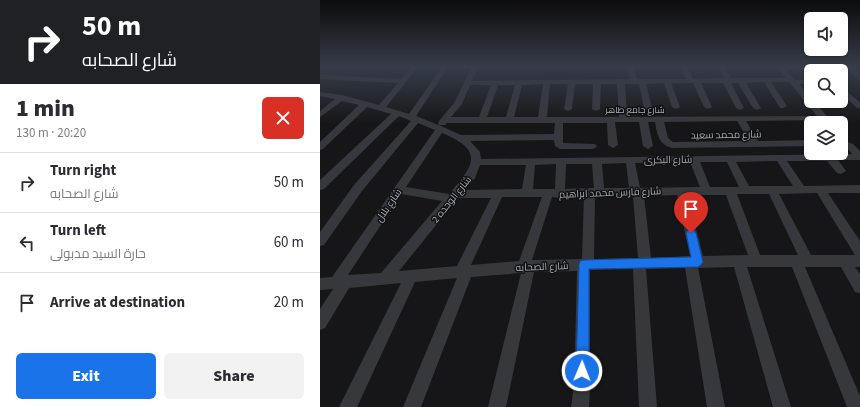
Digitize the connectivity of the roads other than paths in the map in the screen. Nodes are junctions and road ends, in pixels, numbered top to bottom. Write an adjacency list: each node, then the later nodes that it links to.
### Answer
1 (399, 86): 25 (street)
2 (434, 86): 33 (street)
3 (467, 86): 43 (street, شارع بلال)
4 (495, 86): 35 (street)
5 (518, 86): 36 (street)
6 (547, 86): 37 (street)
7 (571, 86): 29 (street)
8 (597, 86): 30 (street)
9 (621, 86): 40 (street)
10 (640, 86): 26 (street)
11 (669, 86): 23 (street)
12 (697, 86): 24 (street)
13 (729, 86): 27 (street)
14 (744, 86): 28 (street)
15 (770, 86): 21 (street)
16 (797, 86): 34 (street, شارع جامع طاهر)
17 (320, 94): 19 (street)
18 (848, 95): 22 (street)
19 (342, 97): 20 (street); 32 (street)
20 (366, 103): 25 (street); 49 (street)
21 (783, 106)
22 (860, 106)
23 (676, 107)
24 (708, 107)
25 (381, 108): 31 (street)
26 (648, 108)
27 (740, 108)
28 (757, 108)
29 (568, 109)
30 (596, 109)
31 (397, 113): 33 (street); 66 (street)
32 (320, 115)
33 (414, 119): 43 (street); 82 (street)
34 (740, 119): 42 (street, شارع جامع طاهر); 47 (street)
35 (482, 120): 36 (street, شارع جامع طاهر); 43 (street, شارع جامع طاهر)
36 (508, 120): 37 (street, شارع جامع طاهر)
37 (542, 120): 38 (street, شارع جامع طاهر)
38 (559, 120): 39 (street, شارع جامع طاهر); 44 (street)
39 (611, 120): 40 (street, شارع جامع طاهر); 48 (street)
40 (623, 120): 41 (street, شارع جامع طاهر)
41 (643, 120): 42 (street, شارع جامع طاهر); 51 (street)
42 (659, 120): 47 (street, شارع محمد سعيد)
43 (441, 125): 45 (street); 70 (street, شارع بلال)
44 (558, 137): 45 (street); 50 (street)
45 (460, 138): 64 (street)
46 (804, 143): 47 (street, شارع محمد سعيد)
47 (755, 144)
48 (613, 145)
49 (320, 146)
50 (592, 146)
51 (648, 146)
52 (848, 146): 54 (street)
53 (848, 157): 54 (street, شارع البكرى)
54 (860, 157)
55 (780, 158): 56 (street, شارع البكرى); 58 (street, شارع البكرى); 67 (street)
56 (804, 158)
57 (694, 159): 58 (street, شارع البكرى); 60 (street, شارع البكرى); 72 (street)
58 (730, 159): 74 (street)
59 (597, 160): 60 (street, شارع البكرى); 63 (street, شارع البكرى); 77 (street)
60 (630, 160): 76 (street)
61 (832, 160): 65 (street)
62 (531, 161): 63 (street, شارع البكرى); 64 (street, شارع البكرى); 79 (street)
63 (561, 161): 80 (street)
64 (477, 162): 81 (street, شارع الوحده 2)
65 (841, 172)
66 (320, 186)
67 (801, 189): 68 (street, شارع فارس محمد ابراهيم); 75 (street, شارع فارس محمد ابراهيم)
68 (820, 189): 69 (street, شارع فارس محمد ابراهيم); 83 (street)
69 (860, 189)
70 (398, 190): 81 (street, شارع فارس محمد ابراهيم); 96 (street, شارع بلال)
71 (681, 190): 72 (street, شارع فارس محمد ابراهيم); 76 (street, شارع فارس محمد ابراهيم); 89 (street)
72 (706, 190): 73 (street, شارع فارس محمد ابراهيم)
73 (730, 190): 74 (street, شارع فارس محمد ابراهيم); 85 (street)
74 (746, 190): 75 (street, شارع فارس محمد ابراهيم)
75 (772, 190): 86 (street)
76 (636, 191): 77 (street, شارع فارس محمد ابراهيم); 90 (street)
77 (595, 192): 80 (street, شارع فارس محمد ابراهيم); 91 (street)
78 (498, 194): 79 (street, شارع فارس محمد ابراهيم); 81 (street, شارع فارس محمد ابراهيم); 93 (street)
79 (527, 194): 80 (street, شارع فارس محمد ابراهيم)
80 (554, 194): 92 (street)
81 (454, 197): 95 (street, شارع الوحده 2)
82 (320, 240)
83 (860, 252)
84 (739, 261): 85 (street, شارع الصحابه); 89 (street, شارع الصحابه); 106 (street)
85 (756, 261): 86 (street, شارع الصحابه)
86 (802, 261): 87 (street, شارع الصحابه); 107 (street)
87 (845, 261): 88 (street, شارع الصحابه); 98 (street)
88 (860, 261)
89 (694, 262): 90 (street, شارع الصحابه); 105 (street)
90 (642, 263): 91 (street, شارع الصحابه); 104 (street)
91 (586, 264): 92 (street, شارع الصحابه); 103 (street)
92 (526, 266): 93 (street, شارع الصحابه); 102 (street)
93 (464, 271): 94 (street, شارع الصحابه); 101 (street)
94 (411, 277): 95 (street, شارع الصحابه); 100 (street)
95 (384, 280): 96 (street, شارع الصحابه)
96 (340, 283): 97 (street, شارع الصحابه); 99 (street, شارع بلال)
97 (320, 284)
98 (860, 287)
99 (320, 323)
100 (348, 407)
101 (412, 407)
102 (497, 407)
103 (580, 407)
104 (648, 407)
105 (716, 407)
106 (782, 407)
107 (856, 407)

